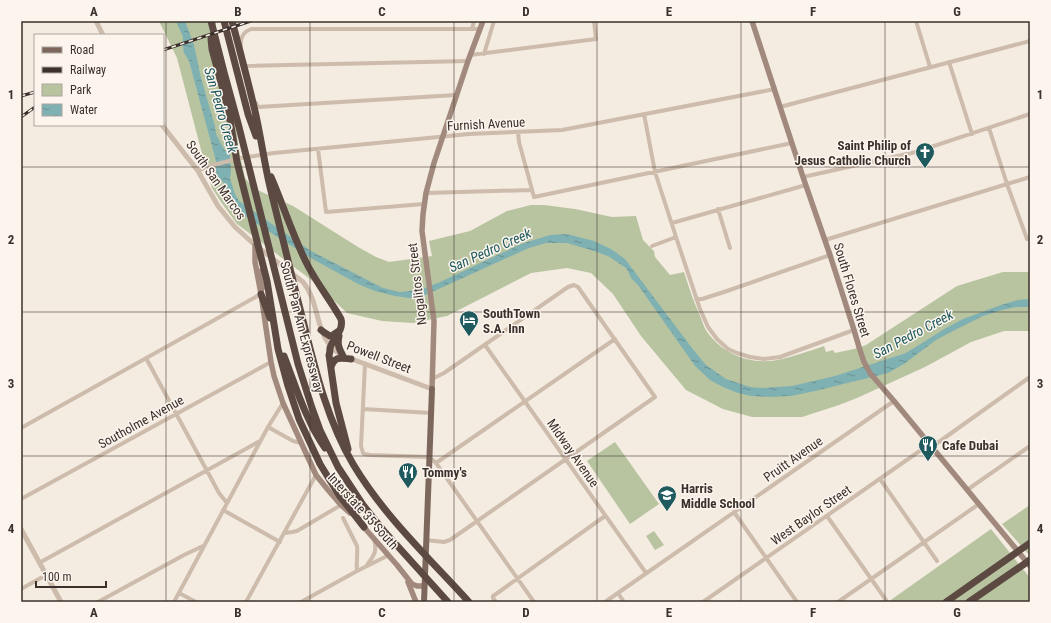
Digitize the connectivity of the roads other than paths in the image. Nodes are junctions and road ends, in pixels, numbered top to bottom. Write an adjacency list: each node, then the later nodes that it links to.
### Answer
1 (96, 21): 13 (street)
2 (210, 21): 84 (highway, South Pan Am Expressway); 99 (highway)
3 (224, 21): 32 (highway, South Pan Am Expressway)
4 (233, 21): 32 (highway, South Pan Am Expressway)
5 (474, 21): 11 (street)
6 (483, 21): 12 (main road, Nogalitos Street)
7 (494, 21): 15 (street)
8 (594, 21): 15 (street)
9 (752, 21): 20 (main road, South Flores Street)
10 (916, 21): 19 (street)
11 (472, 29): 12 (street); 18 (street)
12 (480, 29): 16 (main road, Nogalitos Street)
13 (102, 34)
14 (1030, 40): 17 (street)
15 (484, 54): 16 (street)
16 (469, 58): 18 (street); 21 (main road, Nogalitos Street)
17 (949, 62): 19 (street); 28 (street)
18 (246, 66): 21 (street)
19 (930, 68): 22 (street)
20 (774, 89): 22 (main road, South Flores Street); 23 (street, Furnish Avenue)
21 (456, 94): 29 (main road, Nogalitos Street)
22 (780, 107): 30 (main road, South Flores Street)
23 (644, 114): 27 (street, Furnish Avenue); 34 (street)
24 (1030, 114): 26 (street)
25 (163, 126): 33 (street, South San Marcos)
26 (989, 128): 28 (street); 37 (street)
27 (518, 132): 29 (street, Furnish Avenue); 39 (street)
28 (972, 134): 35 (street)
29 (442, 137): 31 (street, Furnish Avenue); 40 (main road, Nogalitos Street)
30 (792, 143): 34 (street); 35 (main road, South Flores Street)
31 (318, 149): 33 (street, Furnish Avenue); 41 (street)
32 (264, 160): 53 (highway); 83 (highway, South Pan Am Expressway)
33 (198, 171): 47 (street, South San Marcos)
34 (655, 172): 39 (street); 43 (street)
35 (803, 176): 38 (main road, South Flores Street)
36 (1030, 177): 37 (street)
37 (1007, 184): 45 (street); 46 (street)
38 (806, 185): 42 (street); 46 (main road, South Flores Street)
39 (532, 190): 40 (street)
40 (426, 193): 41 (main road, Nogalitos Street)
41 (424, 204): 66 (main road, Nogalitos Street)
42 (718, 209): 43 (street); 49 (street)
43 (672, 223): 44 (street)
44 (676, 237): 48 (street); 52 (street)
45 (1029, 238)
46 (825, 240): 50 (main road, South Flores Street)
47 (255, 245): 51 (main road, Interstate 35 South); 54 (street, Powell Street)
48 (652, 246)
49 (730, 248)
50 (830, 254): 52 (street); 55 (main road, South Flores Street)
51 (261, 294): 60 (street); 62 (main road, Interstate 35 South); 84 (highway)
52 (696, 299): 55 (street)
53 (341, 328): 54 (highway); 58 (highway); 59 (highway)
54 (321, 330): 58 (street, Powell Street)
55 (854, 330): 68 (main road, South Flores Street)
56 (615, 340): 57 (street); 69 (street); 81 (street)
57 (485, 345): 66 (street); 69 (street, Midway Avenue)
58 (330, 347): 59 (street, Powell Street); 64 (highway)
59 (343, 356): 61 (street, Powell Street)
60 (146, 358): 73 (street); 75 (street)
61 (351, 359): 63 (street, Powell Street); 64 (highway)
62 (271, 362): 70 (main road, Interstate 35 South); 73 (street, Southolme Avenue)
63 (365, 364): 67 (street, Powell Street); 71 (street)
64 (331, 367): 83 (highway)
65 (1030, 377): 78 (street, West Baylor Street)
66 (432, 379): 67 (main road, Nogalitos Street)
67 (432, 389): 72 (main road, Nogalitos Street)
68 (894, 401): 78 (main road, South Flores Street); 94 (street, Pruitt Avenue)
69 (525, 402): 81 (street, Midway Avenue); 82 (street)
70 (283, 403): 74 (street); 77 (main road, Interstate 35 South)
71 (363, 409): 72 (street); 80 (street)
72 (431, 413): 80 (main road, Nogalitos Street)
73 (177, 414): 85 (street); 89 (street, Southolme Avenue)
74 (268, 427): 76 (street); 77 (street)
75 (21, 428)
76 (260, 441): 85 (street); 90 (street)
77 (301, 443): 86 (main road, Interstate 35 South)
78 (930, 446): 87 (street, West Baylor Street); 88 (main road, South Flores Street)
79 (1030, 446): 88 (street)
80 (429, 457): 82 (street); 104 (main road, Nogalitos Street)
81 (565, 459): 95 (street, Midway Avenue); 98 (street)
82 (436, 463): 98 (street)
83 (353, 464): 138 (highway, South Pan Am Expressway)
84 (338, 467): 137 (highway, South Pan Am Expressway)
85 (207, 470): 90 (street); 112 (street)
86 (316, 475): 92 (main road, Interstate 35 South); 101 (street)
87 (880, 479): 96 (street, West Baylor Street); 105 (street)
88 (967, 490): 91 (main road, South Flores Street)
89 (21, 499)
90 (227, 503): 93 (street)
91 (979, 504): 105 (street); 113 (main road, South Flores Street)
92 (341, 505): 99 (main road, Interstate 35 South); 101 (street)
93 (223, 510): 103 (street); 107 (street)
94 (734, 512): 109 (street); 116 (street, Pruitt Avenue)
95 (605, 516): 116 (street, Midway Avenue); 119 (street)
96 (827, 516): 109 (street, West Baylor Street); 120 (street)
97 (342, 518): 115 (street)
98 (477, 521): 104 (street); 119 (street)
99 (364, 527): 102 (main road, Interstate 35 South)
100 (21, 529): 112 (street)
101 (285, 533): 103 (street)
102 (374, 538): 108 (main road, Interstate 35 South); 114 (street)
103 (280, 542): 133 (street)
104 (426, 542): 122 (main road, Nogalitos Street)
105 (924, 542): 111 (street); 120 (street)
106 (1030, 543): 128 (highway)
107 (204, 546): 124 (street); 130 (street)
108 (389, 555): 114 (street); 121 (main road, Interstate 35 South)
109 (767, 558): 126 (street, West Baylor Street); 144 (street)
110 (1030, 560): 118 (highway)
111 (937, 561)
112 (39, 563): 117 (street)
113 (1030, 566)
114 (365, 567): 115 (street)
115 (357, 570): 134 (street)
116 (646, 574): 125 (street, Pruitt Avenue)
117 (46, 575): 123 (street); 129 (street)
118 (1008, 575): 146 (highway); 147 (highway)
119 (517, 579): 139 (street); 140 (street)
120 (871, 579): 127 (street); 145 (street)
121 (408, 580): 122 (main road); 135 (main road, Interstate 35 South)
122 (424, 585): 136 (main road, Nogalitos Street)
123 (21, 588)
124 (179, 593): 131 (street); 132 (street)
125 (618, 593): 141 (street, Pruitt Avenue); 142 (street)
126 (711, 599): 143 (street, West Baylor Street)
127 (886, 600)
128 (947, 601)
129 (61, 602)
130 (98, 602)
131 (174, 602)
132 (196, 602)
133 (246, 602)
134 (301, 602)
135 (416, 602)
136 (424, 602)
137 (448, 602)
138 (469, 602)
139 (496, 602)
140 (534, 602)
141 (605, 602)
142 (624, 602)
143 (703, 602)
144 (797, 602)
145 (838, 602)
146 (969, 602)
147 (974, 602)

